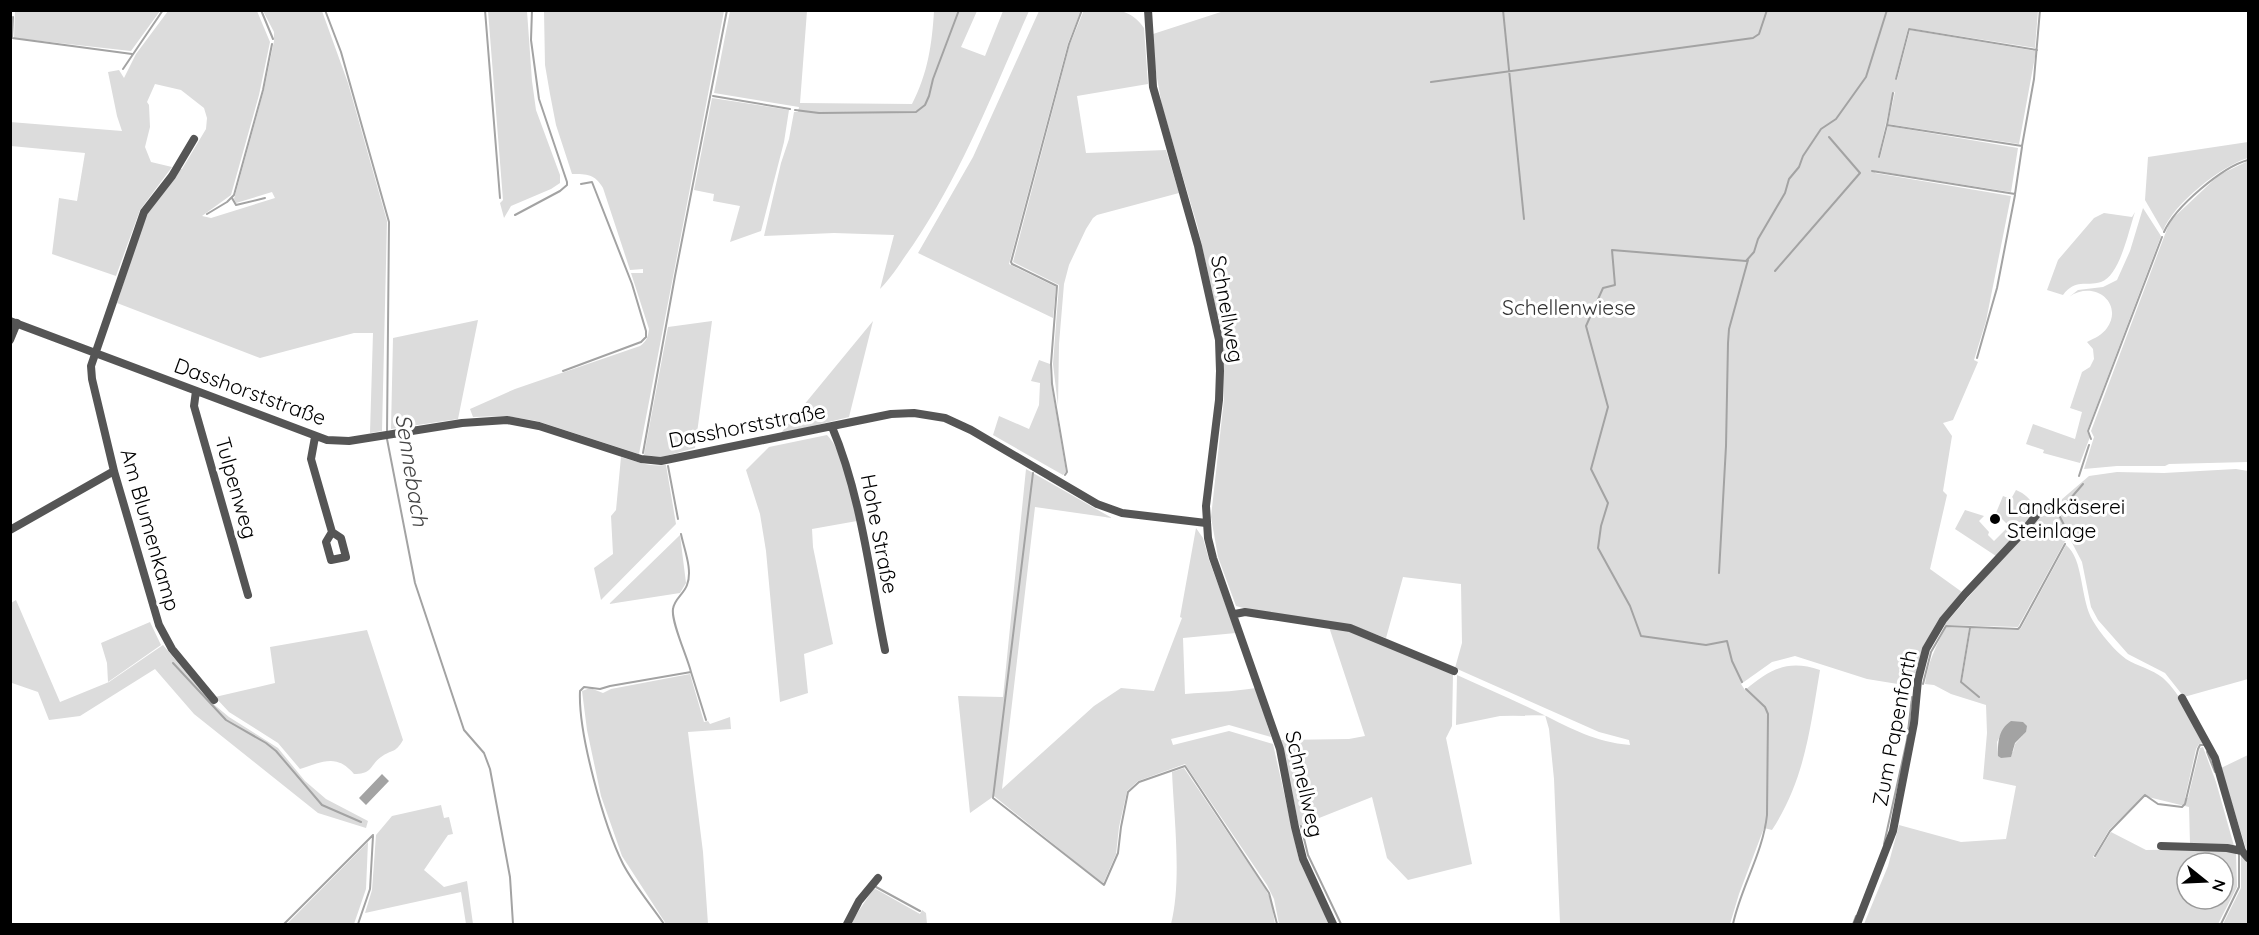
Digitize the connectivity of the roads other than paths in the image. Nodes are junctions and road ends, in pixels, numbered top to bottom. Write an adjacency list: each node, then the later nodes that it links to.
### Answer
1 (1148, 10): 11 (street, Schnellweg)
2 (194, 139): 5 (street, Am Blumenkamp)
3 (14, 322): 4 (street); 5 (street, Dasshorststraße)
4 (10, 340)
5 (94, 353): 6 (street, Dasshorststraße); 9 (street, Am Blumenkamp)
6 (196, 391): 8 (street, Dasshorststraße); 14 (street, Tulpenweg)
7 (832, 427): 8 (street, Dasshorststraße); 11 (street, Dasshorststraße); 16 (street, Hohe Straße)
8 (315, 437): 13 (street)
9 (114, 471): 12 (street); 19 (street, Am Blumenkamp)
10 (2049, 505): 26 (street, Zum Papenforth)
11 (1206, 523): 15 (street, Schnellweg)
12 (10, 530)
13 (332, 532)
14 (249, 595)
15 (1234, 614): 17 (street); 25 (street, Schnellweg)
16 (885, 650)
17 (1454, 671)
18 (2182, 698): 21 (street)
19 (214, 700)
20 (2161, 846): 21 (street)
21 (2242, 851): 22 (street)
22 (2248, 858)
23 (878, 878): 24 (street)
24 (847, 924)
25 (1333, 924)
26 (1857, 924)

